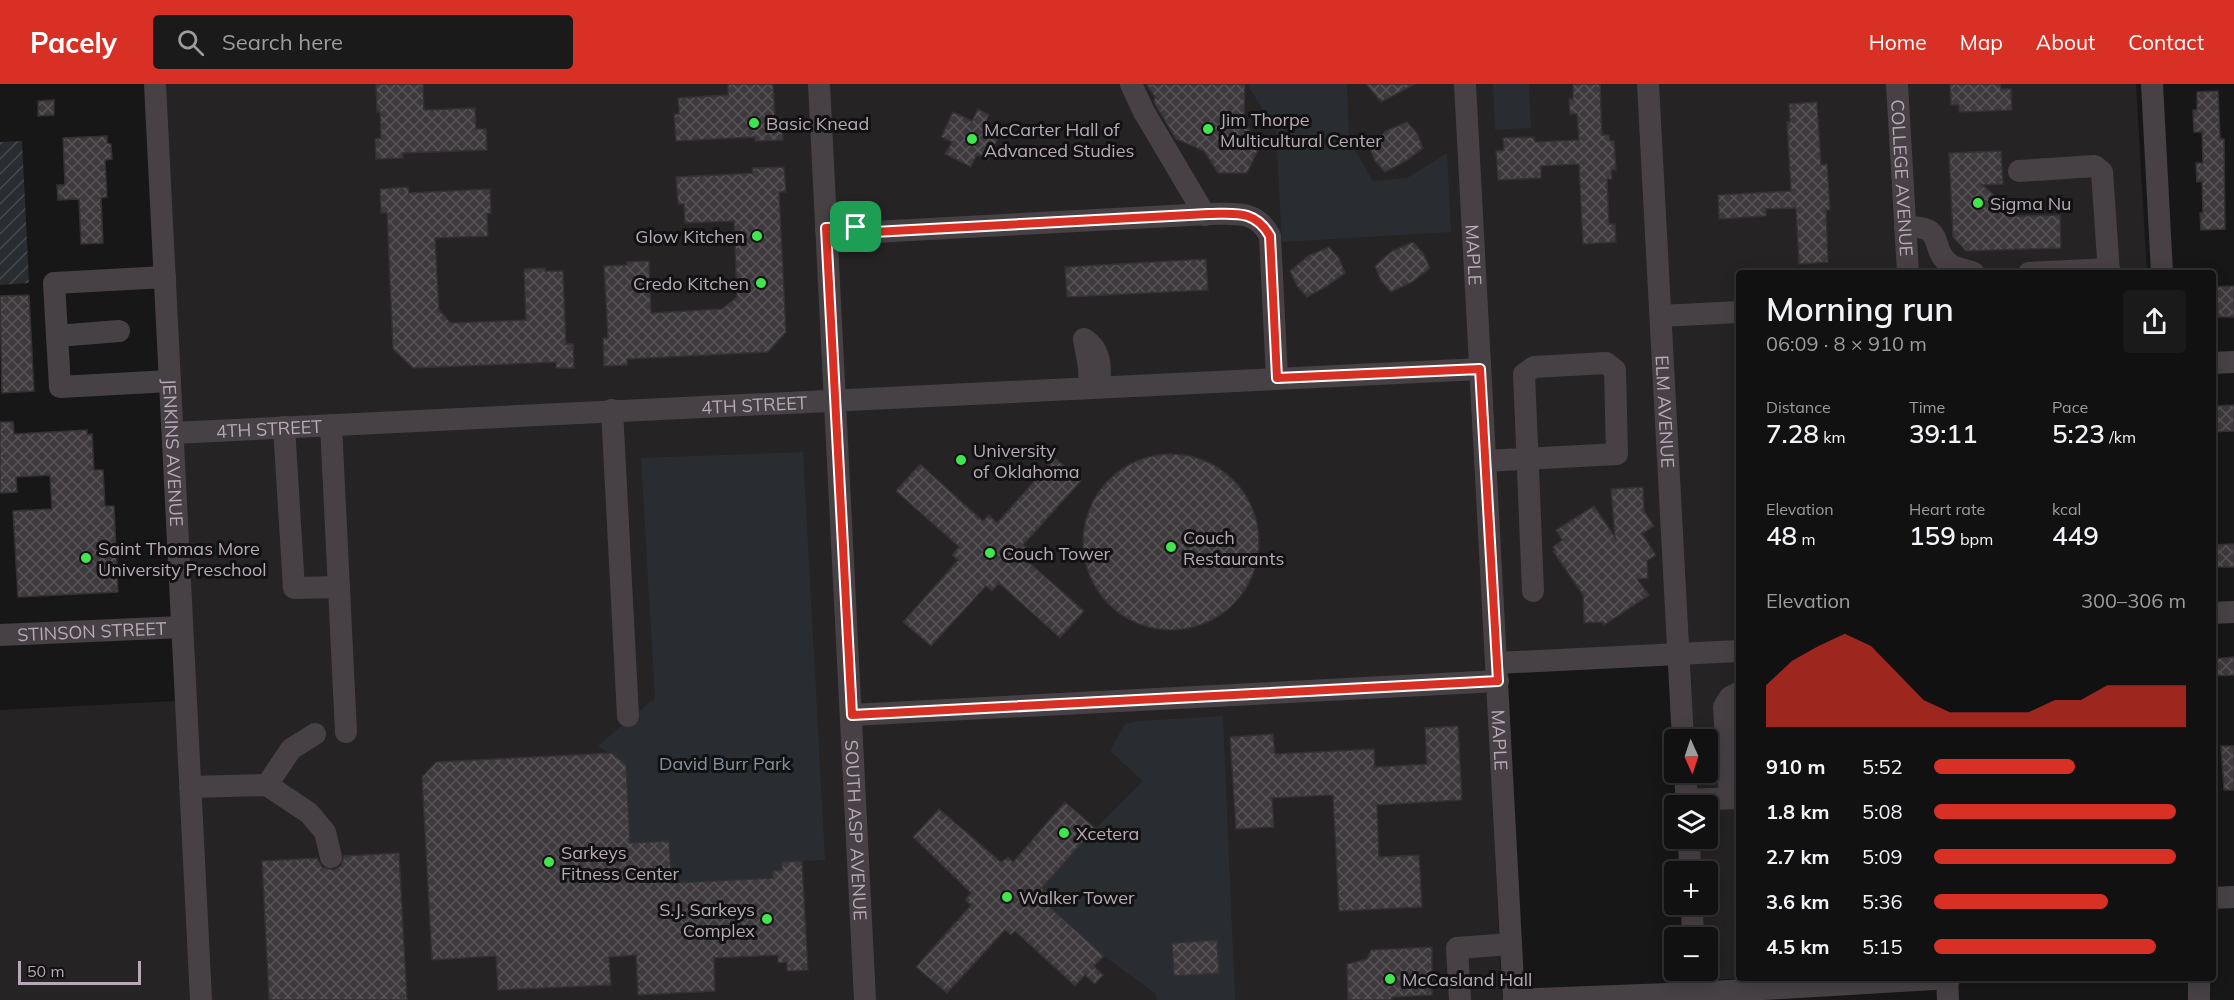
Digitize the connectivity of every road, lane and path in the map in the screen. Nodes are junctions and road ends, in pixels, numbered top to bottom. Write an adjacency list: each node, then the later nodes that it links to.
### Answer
1 (155, 84): 16 (street, JENKINS AVENUE)
2 (819, 84): 11 (street, SOUTH ASP AVENUE)
3 (1131, 84): 9 (street)
4 (1465, 84): 23 (street, MAPLE)
5 (1648, 84): 18 (street, ELM AVENUE)
6 (1898, 84): 10 (street, COLLEGE AVENUE)
7 (2152, 84): 15 (street)
8 (2019, 171): 14 (street)
9 (1205, 215): 11 (street); 24 (street)
10 (1905, 226): 12 (street, COLLEGE AVENUE); 13 (street)
11 (826, 234): 26 (street, SOUTH ASP AVENUE)
12 (1908, 270)
13 (1966, 270)
14 (2109, 270)
15 (2162, 270)
16 (165, 277): 20 (street); 25 (street, JENKINS AVENUE)
17 (1736, 312): 18 (street)
18 (1661, 316): 40 (street, ELM AVENUE)
19 (119, 331): 20 (street)
20 (57, 336): 25 (street)
21 (2234, 362): 22 (street)
22 (2216, 363)
23 (1480, 369): 24 (street, 4TH STREET); 32 (street, MAPLE)
24 (1277, 378): 26 (street, 4TH STREET)
25 (170, 381): 30 (street, JENKINS AVENUE)
26 (834, 400): 27 (street, 4TH STREET); 43 (street, SOUTH ASP AVENUE)
27 (612, 411): 28 (street, 4TH STREET); 44 (street)
28 (331, 425): 29 (street, 4TH STREET); 33 (street)
29 (284, 427): 30 (street, 4TH STREET); 33 (street)
30 (173, 433): 37 (street, JENKINS AVENUE)
31 (1528, 458): 31 (street); 32 (street); 34 (street)
32 (1485, 460): 41 (street, MAPLE)
33 (339, 587): 46 (street)
34 (1533, 591)
35 (2234, 612): 36 (street)
36 (2216, 613)
37 (182, 627): 38 (street, STINSON STREET); 49 (street, JENKINS AVENUE)
38 (0, 635)
39 (1736, 651): 40 (street)
40 (1679, 654): 41 (street); 45 (street, ELM AVENUE)
41 (1497, 672): 43 (street); 55 (street, MAPLE)
42 (1736, 694): 50 (street)
43 (852, 715): 61 (street, SOUTH ASP AVENUE)
44 (627, 716)
45 (1682, 729)
46 (346, 732)
47 (315, 734): 48 (street)
48 (267, 785): 49 (street); 52 (street)
49 (190, 787): 60 (street, JENKINS AVENUE)
50 (1734, 798): 51 (street)
51 (1718, 800)
52 (331, 857)
53 (2234, 897): 54 (street)
54 (2216, 898)
55 (1511, 944): 62 (street); 63 (street, MAPLE)
56 (1872, 981): 59 (street)
57 (1948, 981): 64 (street)
58 (2199, 981): 65 (street)
59 (1695, 988): 63 (street)
60 (201, 1000)
61 (865, 1000)
62 (1460, 1000)
63 (1513, 1000)
64 (1948, 1000)
65 (2199, 1000)

